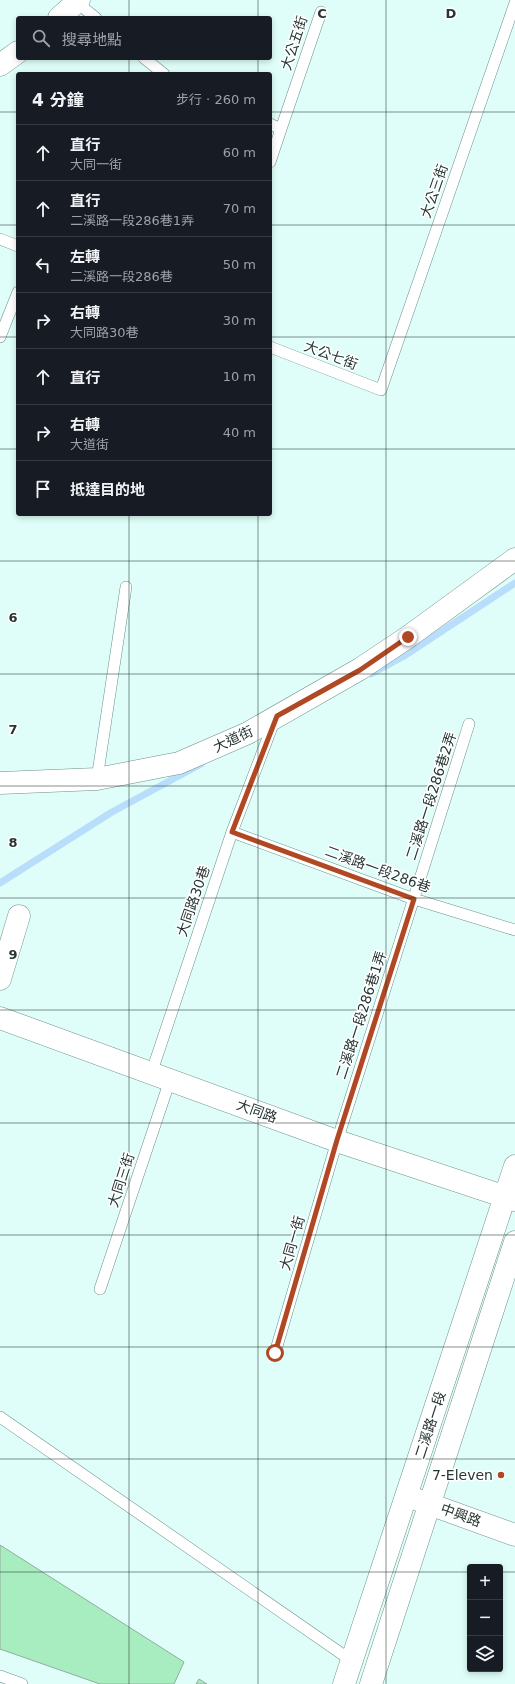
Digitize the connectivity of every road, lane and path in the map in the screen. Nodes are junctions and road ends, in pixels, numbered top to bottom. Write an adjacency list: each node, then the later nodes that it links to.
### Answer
1 (77, 1): 4 (street); 5 (lane)
2 (515, 3): 18 (lane, 大公三街)
3 (320, 12): 11 (lane, 大公五街)
4 (61, 16)
5 (94, 16)
6 (16, 53): 8 (street)
7 (146, 60): 9 (lane)
8 (0, 65)
9 (162, 72)
10 (272, 125): 11 (lane)
11 (281, 129): 12 (lane, 大公五街)
12 (272, 156)
13 (0, 239): 14 (lane)
14 (16, 245)
15 (16, 297): 16 (lane)
16 (0, 338)
17 (272, 348): 18 (lane, 大公七街)
18 (380, 390)
19 (515, 559): 21 (street, 大道街)
20 (126, 587): 23 (lane)
21 (277, 717): 23 (street, 大道街); 25 (lane, 大同路30巷)
22 (469, 724): 26 (lane, 二溪路一段286巷2弄)
23 (97, 779): 24 (street, 大道街)
24 (0, 783)
25 (232, 832): 26 (lane, 二溪路一段286巷); 31 (lane, 大同路30巷)
26 (414, 899): 28 (lane, 二溪路一段286巷); 32 (lane, 二溪路一段286巷1弄)
27 (19, 916): 29 (street)
28 (515, 930)
29 (0, 979)
30 (0, 1018): 31 (street, 大同路)
31 (160, 1077): 32 (street, 大同路); 36 (lane, 大同三街)
32 (337, 1140): 34 (street, 大同路); 37 (lane, 大同一街)
33 (515, 1166): 34 (street, 二溪路一段)
34 (510, 1198): 39 (street, 二溪路一段)
35 (515, 1242): 40 (street, 二溪路一段)
36 (100, 1289)
37 (275, 1353)
38 (0, 1417): 42 (lane)
39 (407, 1496): 40 (street, 中興路); 42 (street, 二溪路一段)
40 (430, 1504): 41 (street, 中興路); 46 (street, 二溪路一段)
41 (515, 1535)
42 (352, 1660): 45 (street, 二溪路一段)
43 (0, 1676): 44 (lane)
44 (22, 1684)
45 (344, 1684)
46 (371, 1684)

